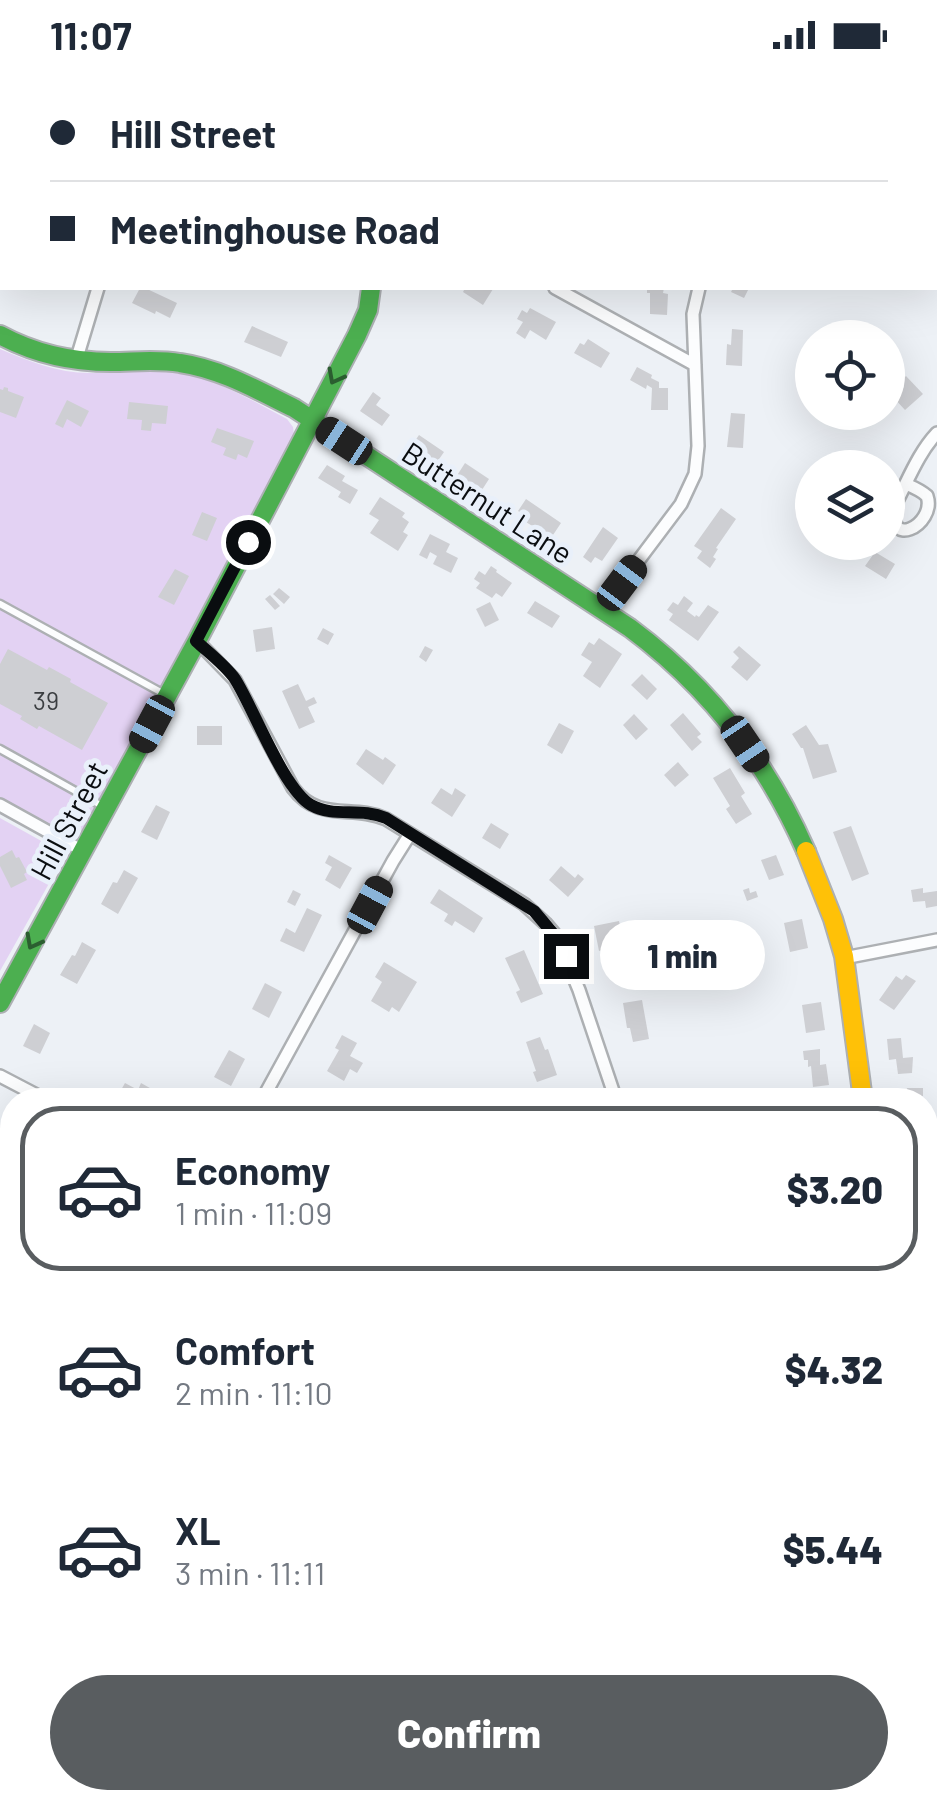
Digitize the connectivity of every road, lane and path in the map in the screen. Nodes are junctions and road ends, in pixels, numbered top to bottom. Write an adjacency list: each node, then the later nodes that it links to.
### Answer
1 (97, 290): 6 (street)
2 (371, 290): 8 (street, Hill Street, one-way to 8)
3 (559, 290): 7 (street)
4 (699, 290): 7 (street)
5 (0, 335): 6 (street, Butternut Lane)
6 (76, 360): 8 (street, Butternut Lane)
7 (694, 365): 12 (street)
8 (312, 420): 12 (street, Butternut Lane); 13 (street, Hill Street)
9 (937, 432): 10 (street)
10 (906, 484)
11 (0, 604): 14 (lane)
12 (602, 609): 21 (street, Butternut Lane)
13 (196, 641): 14 (street, Hill Street); 18 (street)
14 (167, 695): 17 (street, Hill Street)
15 (0, 750): 17 (lane)
16 (0, 806): 19 (street)
17 (106, 808): 19 (street, Hill Street)
18 (410, 834): 25 (street); 26 (street)
19 (83, 850): 22 (street, Hill Street, one-way to 22)
20 (937, 940): 21 (street)
21 (844, 958): 27 (street, Butternut Lane)
22 (0, 1003)
23 (0, 1076): 24 (street)
24 (23, 1088)
25 (269, 1088)
26 (612, 1088)
27 (861, 1088)

